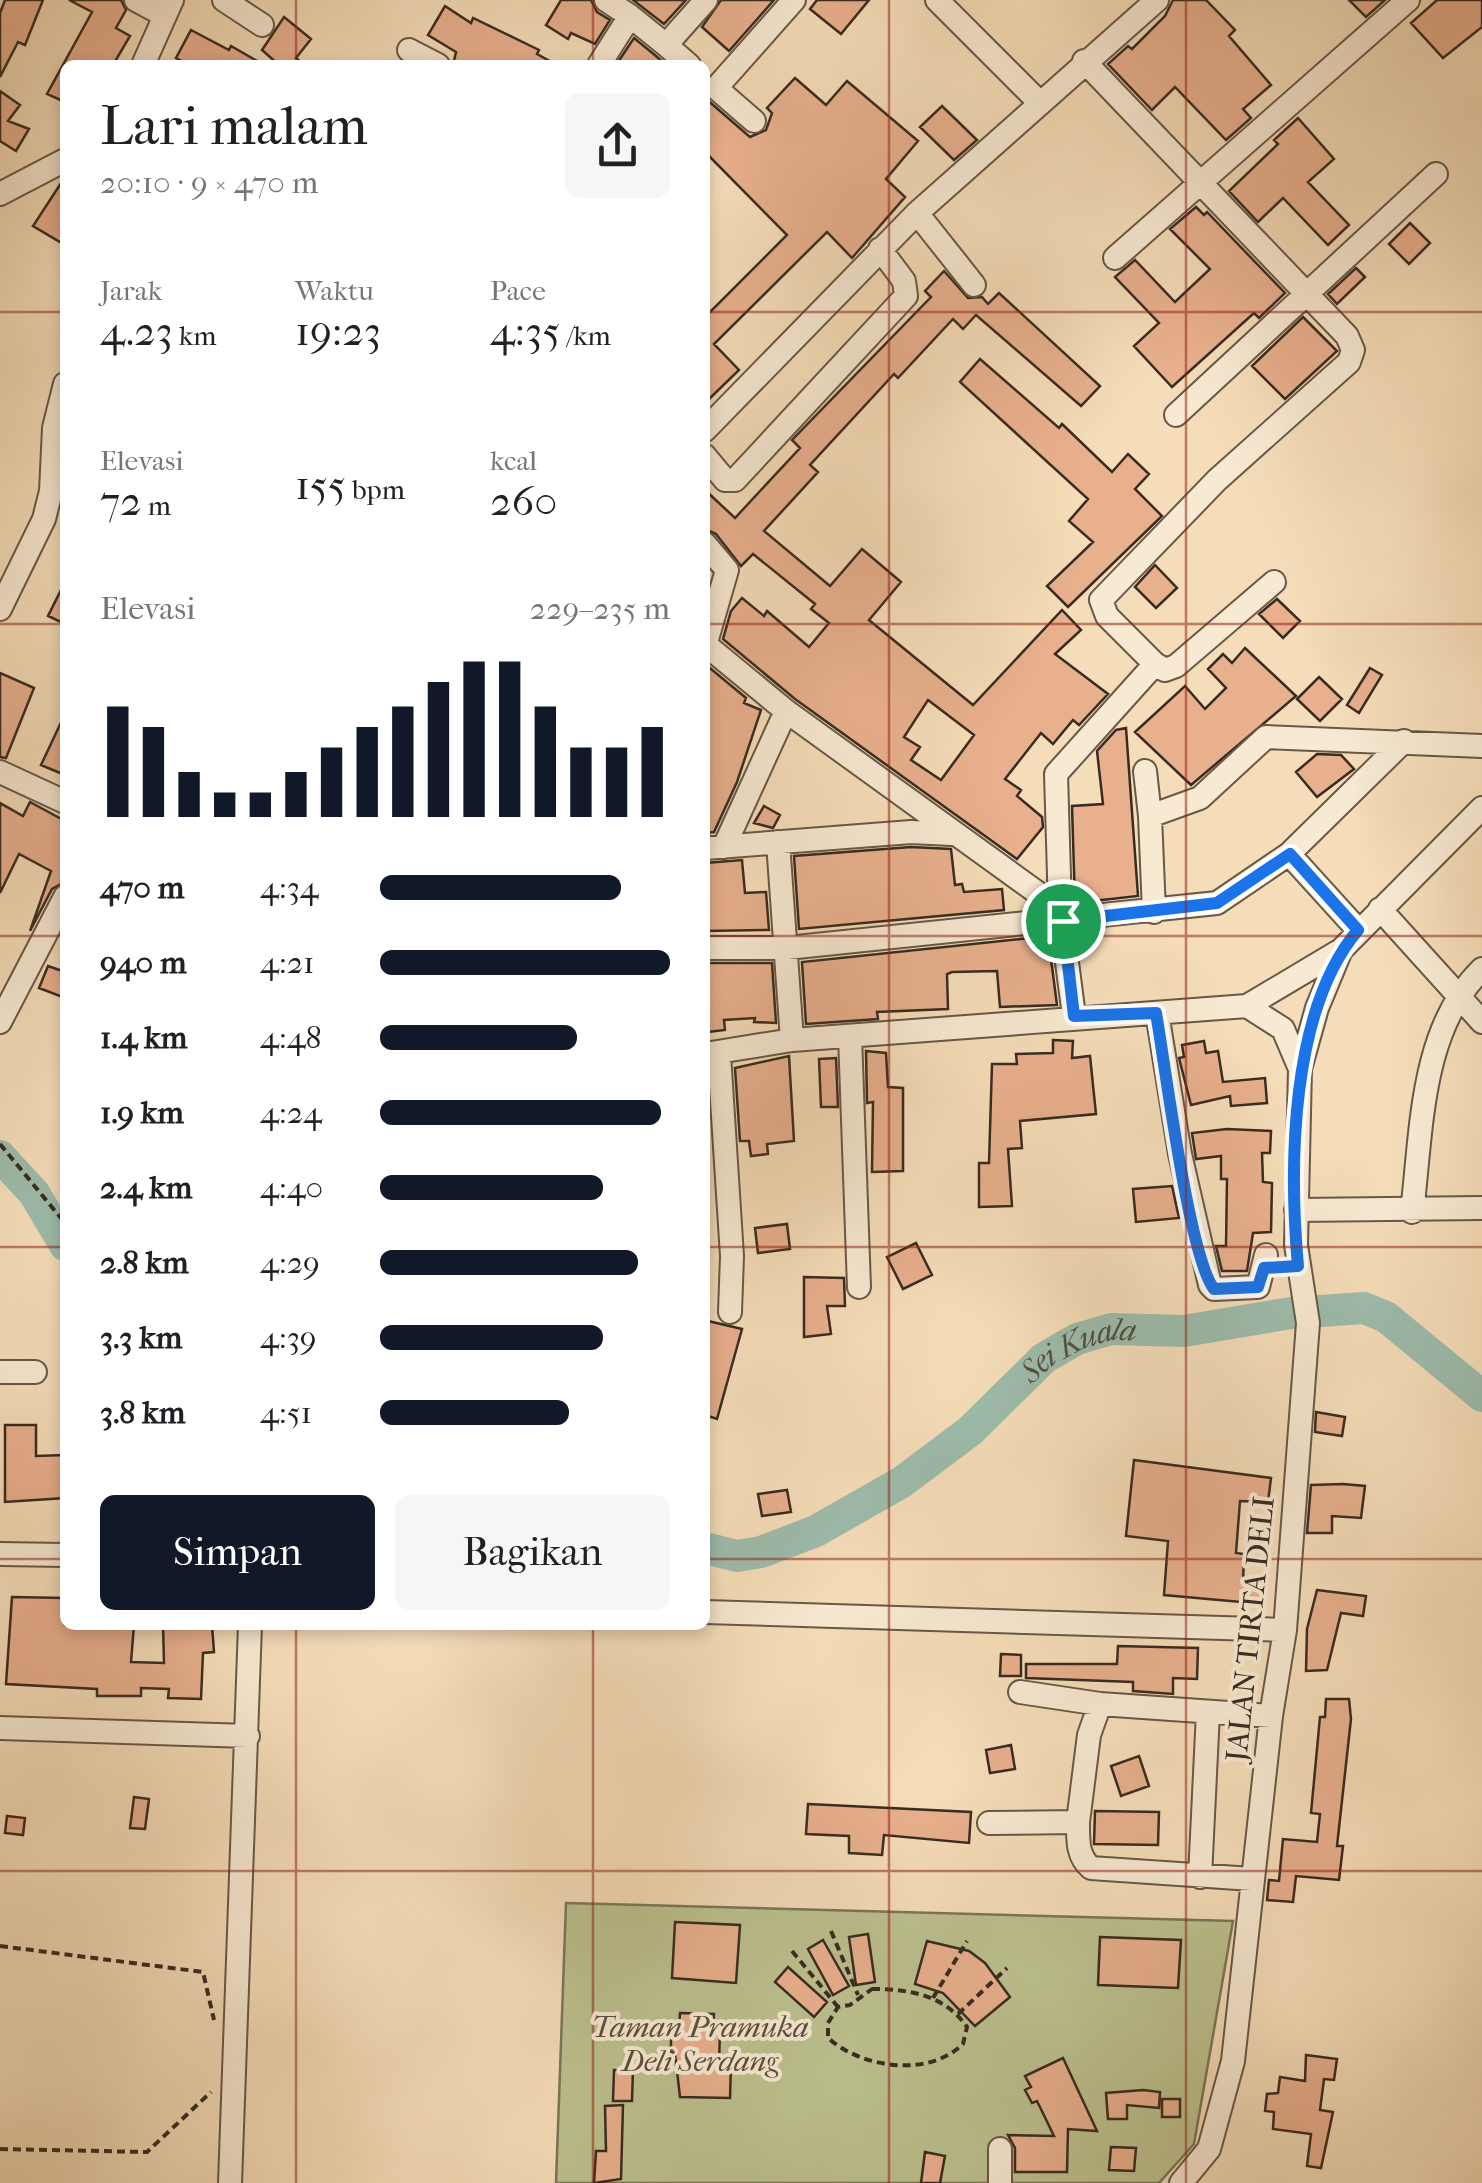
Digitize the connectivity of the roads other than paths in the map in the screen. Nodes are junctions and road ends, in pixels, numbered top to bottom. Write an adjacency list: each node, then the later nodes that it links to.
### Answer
1 (136, 0): 9 (street)
2 (224, 0): 11 (street)
3 (606, 0): 10 (street)
4 (706, 0): 12 (street)
5 (794, 0): 19 (street)
6 (937, 0): 20 (street)
7 (1157, 0): 18 (street)
8 (1408, 0): 24 (street)
9 (168, 7): 14 (street)
10 (630, 16): 12 (street); 16 (street)
11 (262, 25)
12 (666, 46): 17 (street)
13 (409, 50): 15 (street)
14 (145, 60)
15 (428, 60)
16 (602, 60)
17 (683, 60)
18 (1084, 61): 20 (street); 24 (street)
19 (711, 84): 21 (street)
20 (1039, 102): 26 (street)
21 (754, 122)
22 (60, 163): 25 (street)
23 (1436, 174): 30 (street)
24 (1200, 184): 28 (street); 30 (street)
25 (0, 194)
26 (917, 212): 27 (street); 29 (street)
27 (880, 249): 33 (street); 34 (street)
28 (1115, 258)
29 (974, 285)
30 (1307, 298): 32 (street); 40 (street)
31 (60, 404): 37 (street)
32 (1176, 415)
33 (710, 425)
34 (710, 462)
35 (710, 550): 38 (street)
36 (1274, 582): 40 (street)
37 (0, 609)
38 (710, 629)
39 (710, 650): 41 (street)
40 (1156, 664): 56 (street)
41 (786, 712): 49 (street); 51 (street)
42 (1404, 741): 43 (street); 48 (street); 52 (street)
43 (1482, 746)
44 (1145, 771): 48 (street)
45 (0, 772): 46 (street)
46 (60, 800)
47 (1482, 808): 54 (street)
48 (1150, 816): 55 (street)
49 (951, 834): 50 (street); 56 (street)
50 (778, 842): 51 (street); 59 (street)
51 (714, 847)
52 (1290, 854): 55 (street); 57 (street)
53 (60, 907): 66 (street)
54 (1380, 910): 57 (street); 62 (street)
55 (1154, 912): 56 (street)
56 (1061, 915): 59 (street); 65 (street)
57 (1358, 930): 60 (street)
58 (710, 948): 59 (street)
59 (787, 948): 69 (street)
60 (1341, 950): 63 (street); 71 (street, JALAN TIRTA DELI)
61 (1482, 969): 62 (street)
62 (1456, 994): 67 (street); 74 (street)
63 (1247, 1006): 64 (street); 71 (street, JALAN TIRTA DELI)
64 (1156, 1013): 65 (street); 75 (street)
65 (1074, 1016): 68 (street)
66 (0, 1022)
67 (1482, 1022)
68 (850, 1036): 69 (street); 76 (street)
69 (792, 1040): 70 (street)
70 (712, 1054): 77 (street)
71 (1300, 1069): 73 (street, JALAN TIRTA DELI)
72 (1482, 1208): 74 (street)
73 (1296, 1210): 74 (street); 75 (street, JALAN TIRTA DELI)
74 (1412, 1212)
75 (1298, 1269): 84 (street, JALAN TIRTA DELI)
76 (860, 1288)
77 (730, 1312)
78 (0, 1372): 79 (street)
79 (34, 1372)
80 (0, 1554): 81 (street)
81 (60, 1555)
82 (710, 1612): 84 (street)
83 (250, 1630): 90 (street)
84 (1285, 1630): 88 (street, JALAN TIRTA DELI)
85 (1020, 1692): 86 (street)
86 (1100, 1704): 87 (street); 91 (street)
87 (1208, 1712): 88 (street); 93 (street)
88 (1271, 1716): 94 (street, JALAN TIRTA DELI)
89 (0, 1728): 90 (street)
90 (248, 1736): 96 (street)
91 (1078, 1822): 92 (street); 93 (street)
92 (989, 1823)
93 (1200, 1877): 94 (street)
94 (1252, 1879): 98 (street, JALAN TIRTA DELI)
95 (1000, 2149): 97 (street)
96 (230, 2183)
97 (1000, 2183)
98 (1182, 2183)

